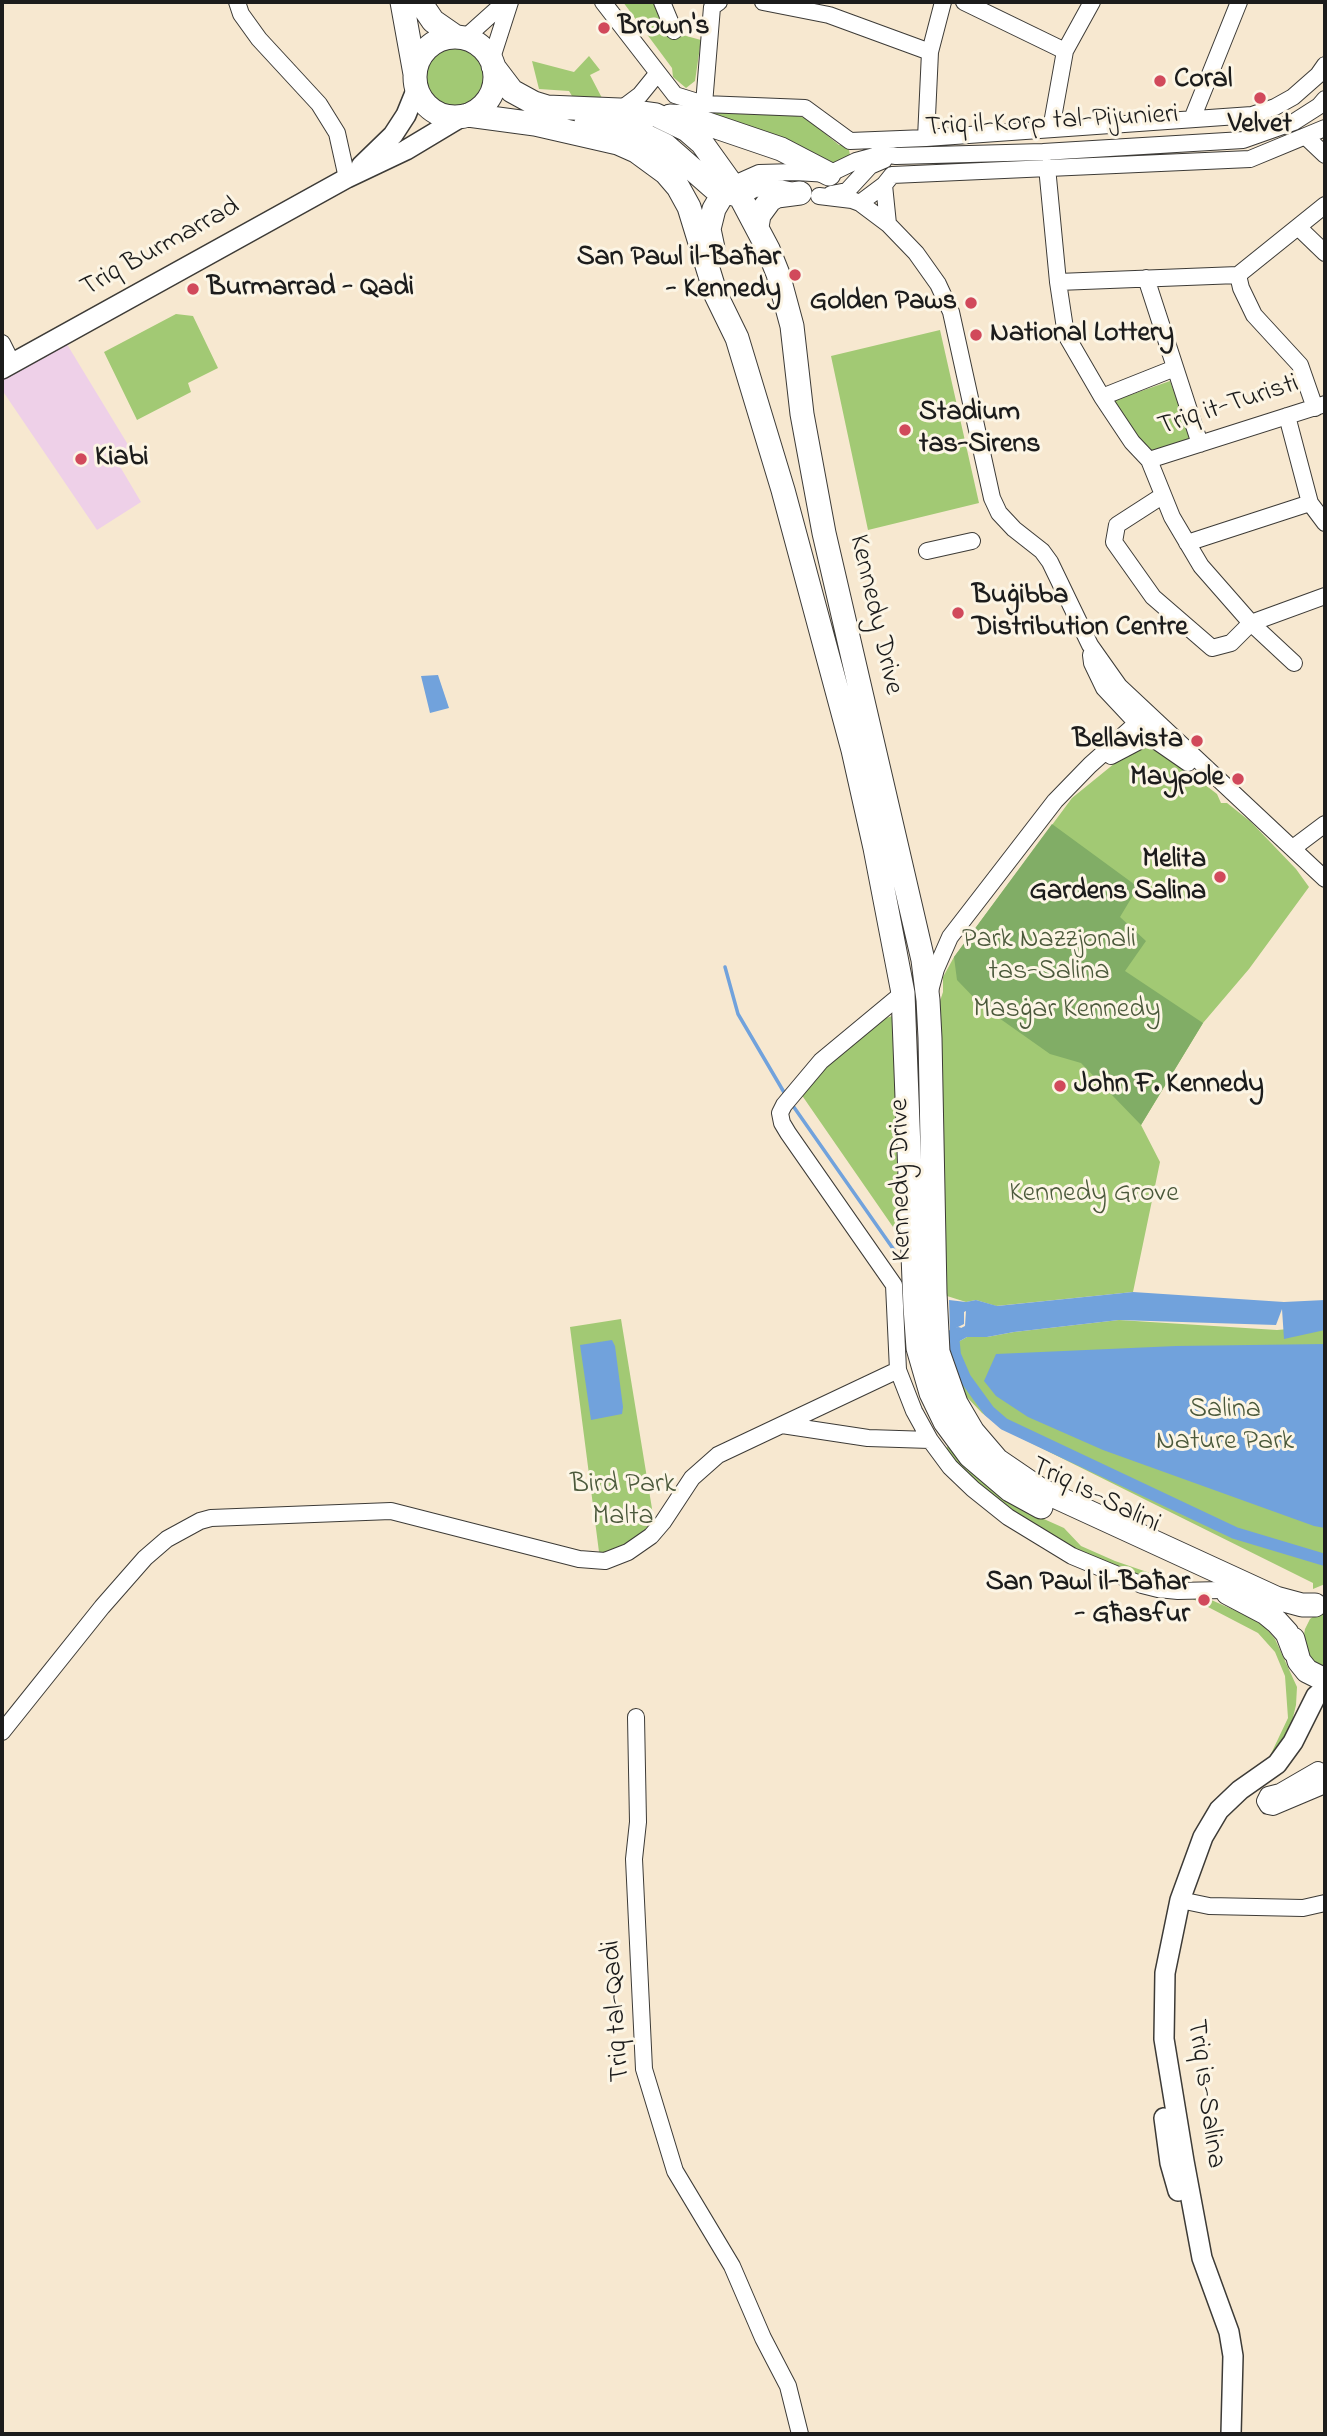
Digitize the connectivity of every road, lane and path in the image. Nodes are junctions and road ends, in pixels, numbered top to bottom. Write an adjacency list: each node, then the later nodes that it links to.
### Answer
1 (237, 2): 36 (street)
2 (402, 2): 20 (highway)
3 (419, 2): 14 (highway)
4 (508, 2): 14 (street); 17 (street)
5 (603, 2): 19 (street)
6 (662, 2): 13 (street)
7 (763, 2): 16 (street)
8 (943, 2): 16 (street)
9 (964, 2): 15 (street)
10 (1092, 2): 15 (street)
11 (1238, 2): 26 (street)
12 (714, 4): 22 (street)
13 (674, 31)
14 (461, 38): 17 (highway); 20 (highway)
15 (1065, 51): 29 (street)
16 (930, 52): 31 (street)
17 (492, 63): 23 (highway, Kennedy Drive); 24 (highway)
18 (1325, 65): 26 (street)
19 (657, 74): 22 (street); 23 (street)
20 (416, 81): 24 (highway); 36 (main road, Triq Burmarrad)
21 (1325, 99): 33 (street, Triq il-Korp tal-Pijunieri)
22 (704, 104): 31 (street)
23 (620, 110): 25 (highway, Kennedy Drive)
24 (464, 116): 27 (highway, Kennedy Drive); 36 (main road, Triq Burmarrad)
25 (656, 116): 35 (highway); 38 (highway, Kennedy Drive)
26 (1192, 119): 29 (street)
27 (535, 124): 38 (highway); 50 (highway, Kennedy Drive)
28 (1325, 128): 30 (street)
29 (1051, 129): 31 (street)
30 (1306, 137): 32 (street); 34 (street)
31 (926, 138)
32 (1325, 155)
33 (896, 156): 35 (street, Triq il-Korp tal-Pijunieri); 40 (street, Triq il-Korp tal-Pijunieri)
34 (1047, 167): 37 (street); 48 (street)
35 (828, 174): 38 (street); 40 (street)
36 (347, 178): 51 (main road, Triq Burmarrad)
37 (884, 185): 40 (street); 42 (street)
38 (732, 191): 39 (street); 43 (highway, Kennedy Drive); 50 (highway)
39 (809, 194): 40 (street); 43 (highway)
40 (854, 199): 42 (street)
41 (1325, 205): 44 (street)
42 (888, 224): 66 (street)
43 (757, 227): 72 (highway, Kennedy Drive)
44 (1298, 227): 45 (street); 46 (street)
45 (1325, 253)
46 (1238, 275): 47 (street); 54 (street)
47 (1146, 278): 48 (street); 52 (street)
48 (1058, 282): 53 (street)
49 (2, 343): 51 (street)
50 (744, 363): 74 (highway, Kennedy Drive)
51 (7, 366)
52 (1175, 368): 53 (street); 56 (street)
53 (1102, 397): 57 (street)
54 (1320, 406): 55 (street, Triq it-Turisti)
55 (1287, 416): 56 (street, Triq it-Turisti); 59 (street)
56 (1200, 444): 57 (street, Triq it-Turisti)
57 (1149, 460): 58 (street)
58 (1162, 496): 62 (street); 65 (street)
59 (1310, 502): 60 (street); 62 (street)
60 (1324, 521)
61 (972, 541): 63 (street)
62 (1187, 543): 65 (street)
63 (927, 551)
64 (1325, 596): 65 (street)
65 (1251, 623): 67 (street)
66 (1090, 645): 68 (street); 68 (street)
67 (1294, 663)
68 (1149, 727): 70 (street); 73 (street)
69 (1325, 824): 70 (street)
70 (1293, 848): 71 (street)
71 (1325, 879)
72 (918, 935): 73 (street); 75 (highway, Kennedy Drive)
73 (950, 937): 75 (street)
74 (903, 993): 76 (highway, Kennedy Drive); 77 (street)
75 (928, 1000): 76 (highway, Kennedy Drive)
76 (928, 1350): 80 (highway, Triq is-Salini); 81 (highway, Triq is-Salini)
77 (898, 1370): 78 (street); 79 (street)
78 (782, 1425): 79 (street); 87 (street)
79 (930, 1440): 80 (street)
80 (1222, 1590): 82 (highway, Triq is-Salini)
81 (1320, 1602): 82 (highway)
82 (1296, 1656): 83 (highway); 86 (main road)
83 (1325, 1680)
84 (1325, 1688): 86 (main road, Triq is-Salina)
85 (636, 1717): 92 (street, Triq tal-Qadi)
86 (1306, 1718): 90 (main road, Triq is-Salina)
87 (2, 1732)
88 (1325, 1774): 89 (street)
89 (1325, 1785)
90 (1180, 1900): 91 (street); 93 (main road, Triq is-Salina)
91 (1325, 1903)
92 (800, 2434)
93 (1231, 2434)

